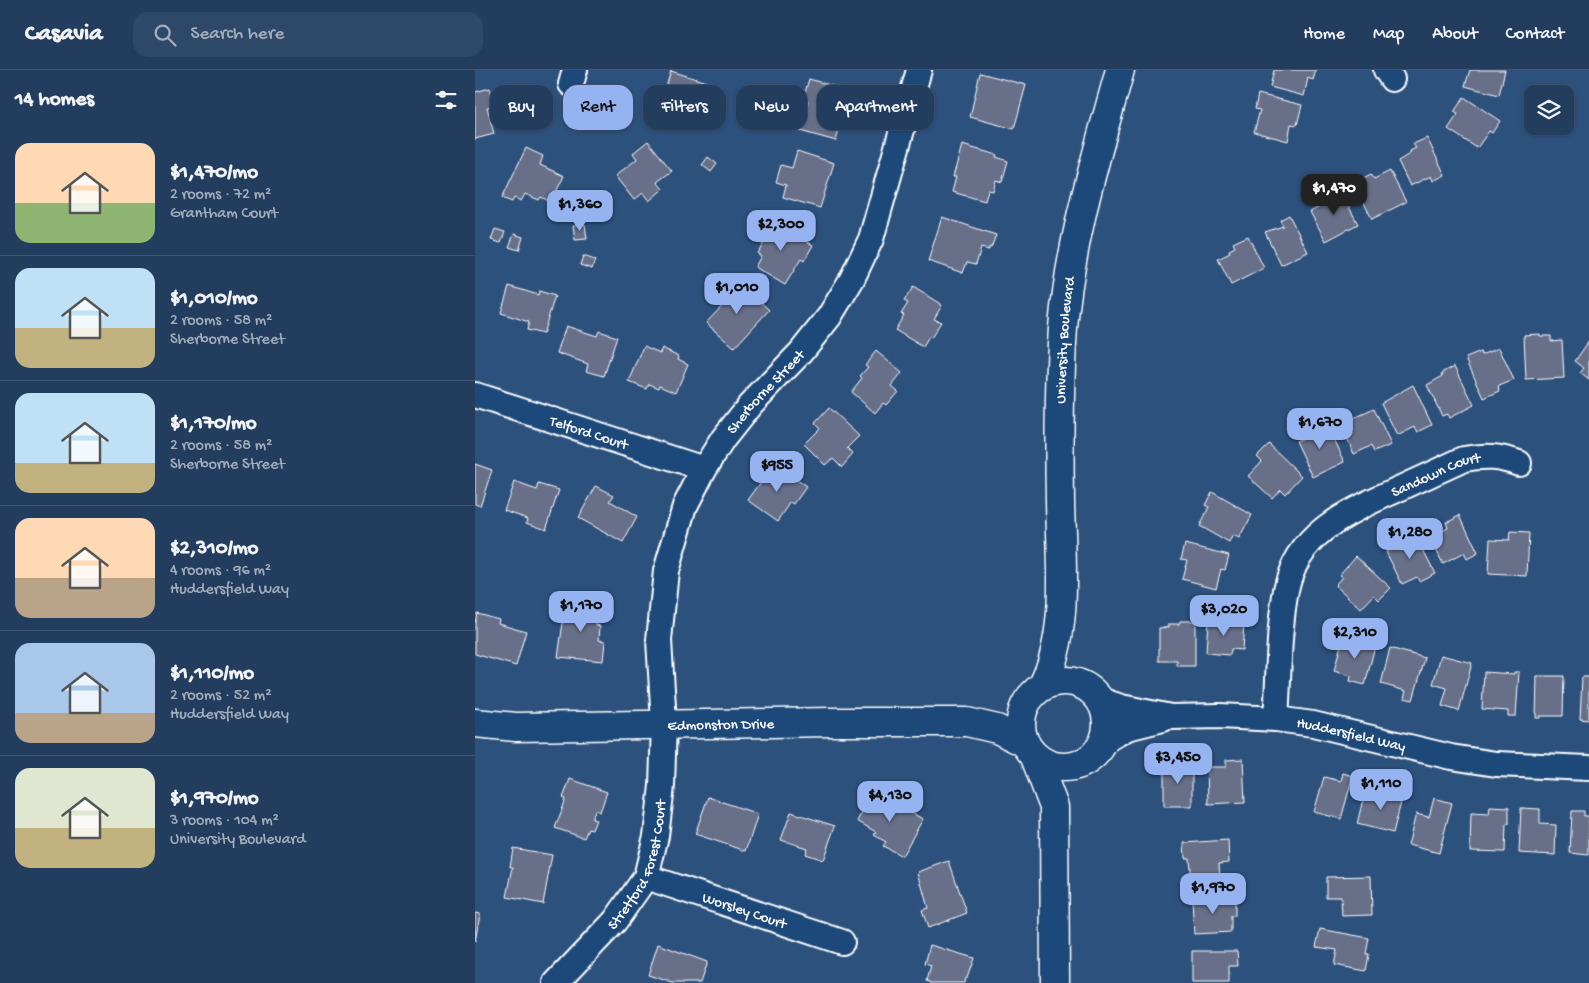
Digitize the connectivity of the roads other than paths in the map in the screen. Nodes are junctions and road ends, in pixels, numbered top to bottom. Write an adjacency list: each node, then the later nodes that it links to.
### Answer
1 (919, 70): 5 (street, Sherborne Street)
2 (1120, 70): 6 (street, University Boulevard)
3 (475, 395): 5 (street, Telford Court)
4 (1519, 463): 10 (street, Sandown Court)
5 (704, 469): 13 (street, Sherborne Street)
6 (1061, 616): 7 (street, University Boulevard); 8 (street, University Boulevard)
7 (1093, 693): 8 (street); 9 (street, Huddersfield Way); 14 (street)
8 (1035, 694): 11 (street, Edmonston Drive); 15 (street)
9 (1171, 717): 10 (street, Huddersfield Way); 14 (street, Huddersfield Way)
10 (1276, 719): 17 (street, Huddersfield Way)
11 (967, 722): 13 (street, Edmonston Drive); 15 (street, Edmonston Drive)
12 (475, 723): 13 (street, Edmonston Drive)
13 (664, 724): 19 (street, Stretford Forest Court)
14 (1104, 741): 16 (street)
15 (1030, 750): 16 (street); 18 (street)
16 (1080, 764): 18 (street)
17 (1589, 768)
18 (1056, 822): 22 (street)
19 (646, 877): 20 (street, Worsley Court); 21 (street, Stretford Forest Court)
20 (842, 942)
21 (557, 983)
22 (1055, 983)

